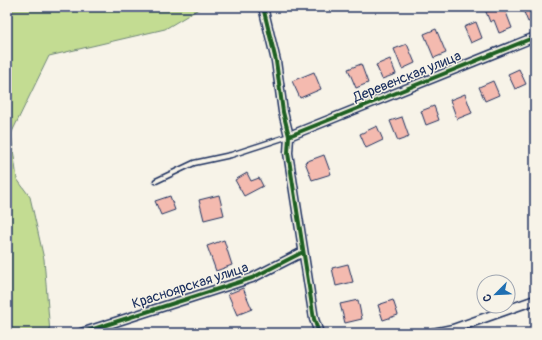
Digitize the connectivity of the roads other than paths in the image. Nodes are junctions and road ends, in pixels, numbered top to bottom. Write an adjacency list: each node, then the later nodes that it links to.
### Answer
1 (263, 7): 3 (street)
2 (535, 37): 3 (street, Деревенская улица)
3 (289, 136): 4 (lane); 5 (street)
4 (156, 181)
5 (303, 252): 7 (street, Красноярская улица); 8 (street)
6 (535, 300): 9 (street)
7 (81, 333)
8 (319, 333)
9 (433, 333)

